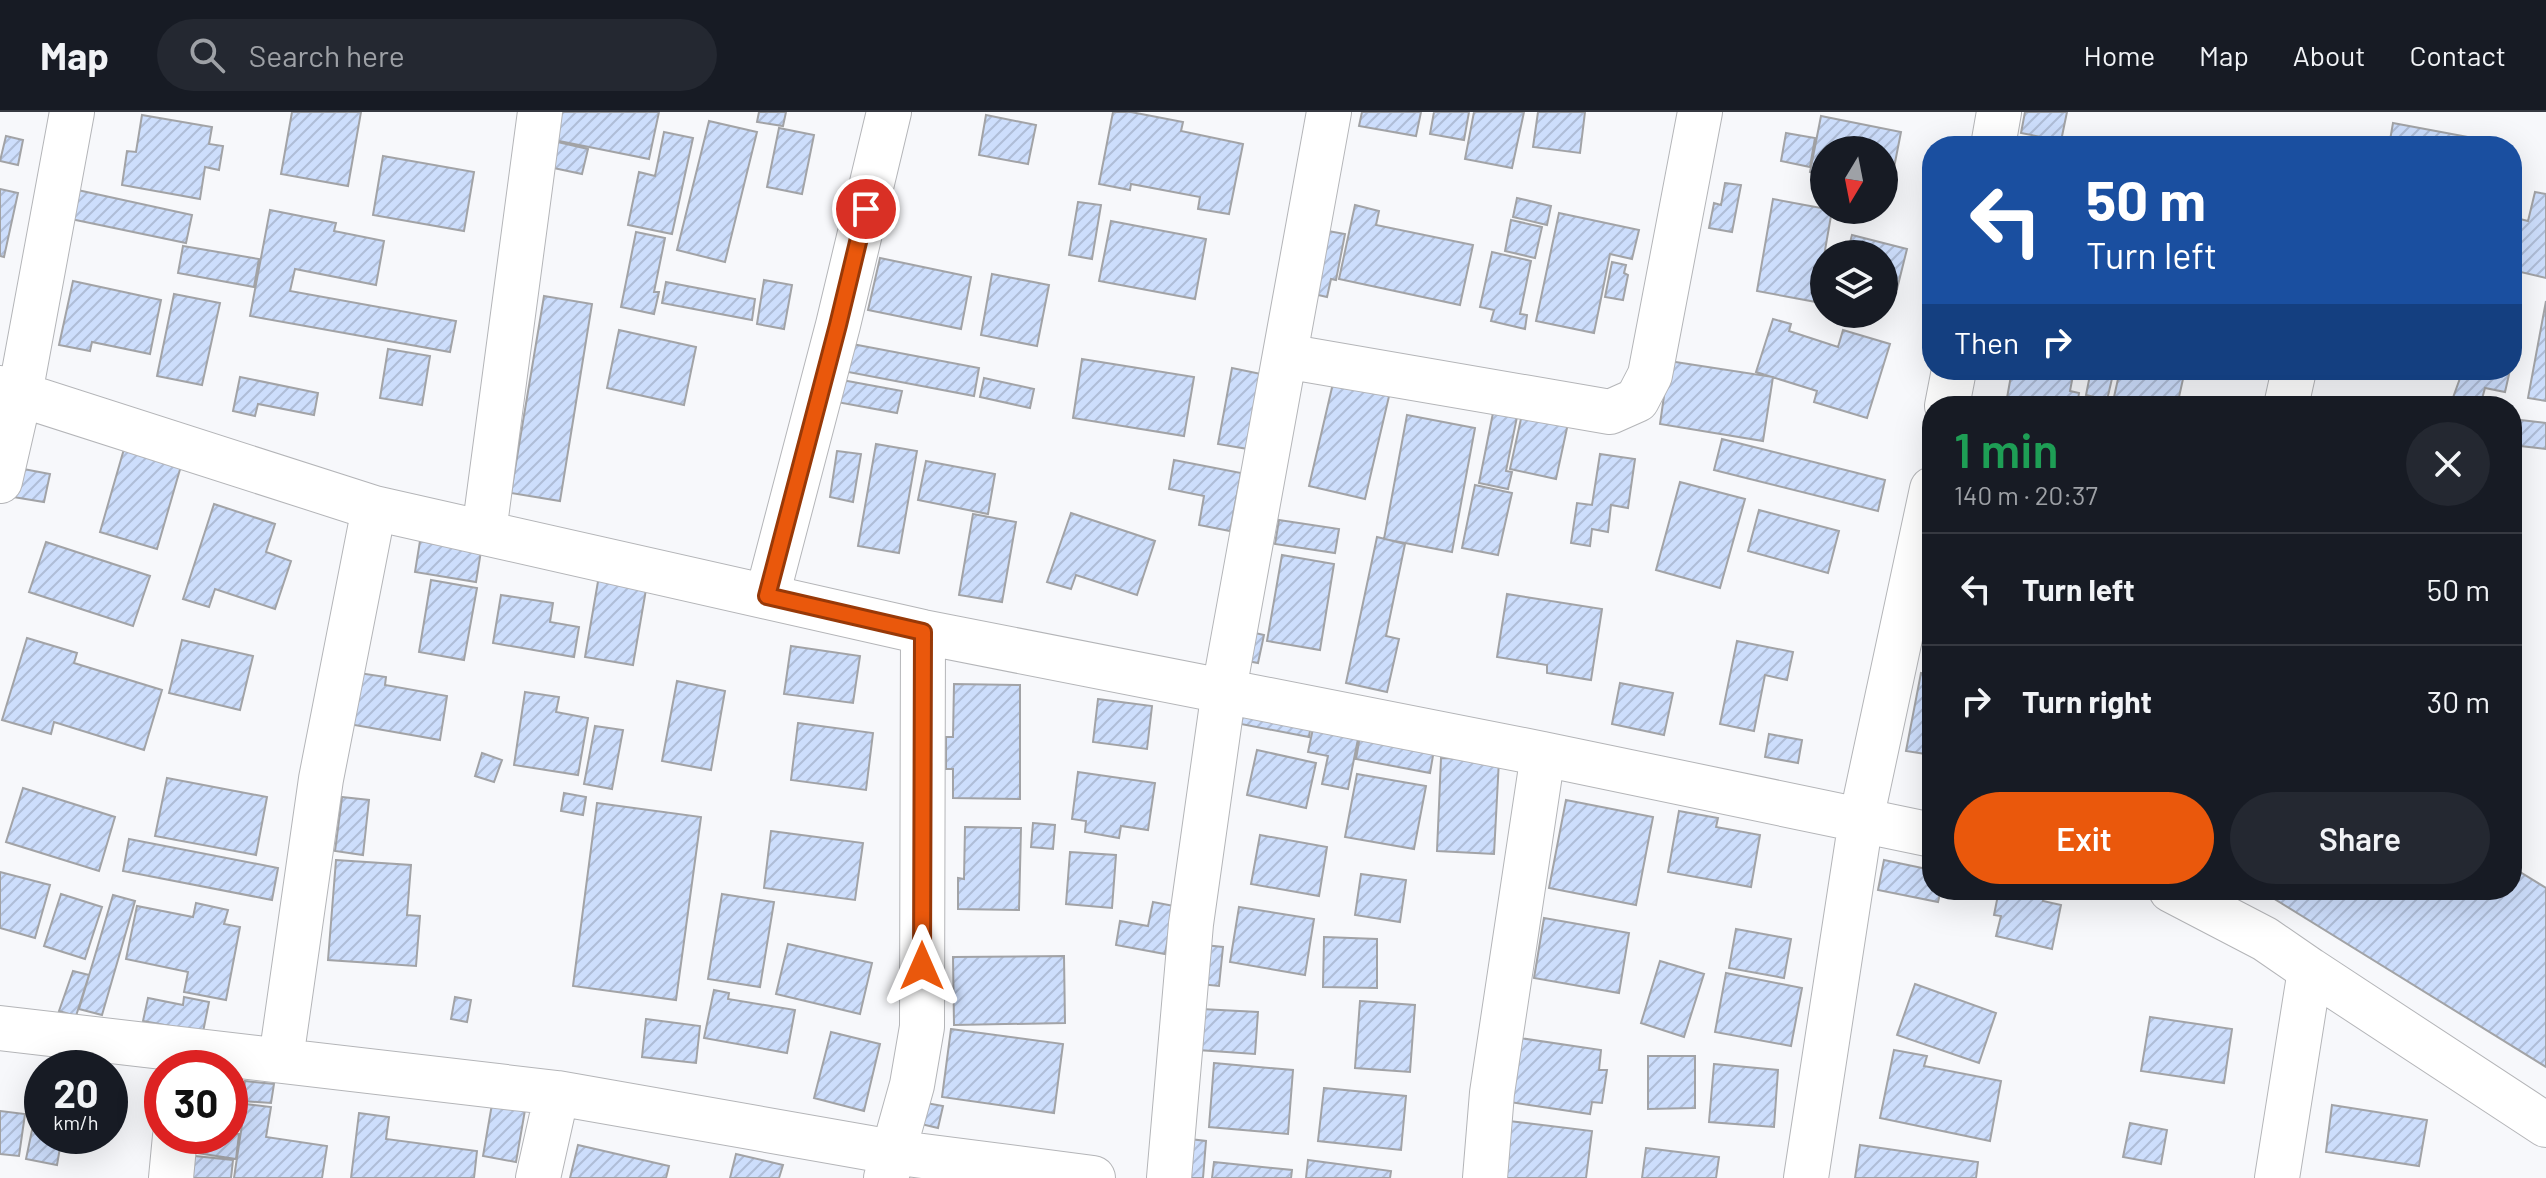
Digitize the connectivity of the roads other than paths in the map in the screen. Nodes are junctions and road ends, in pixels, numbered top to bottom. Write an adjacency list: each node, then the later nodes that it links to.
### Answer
1 (72, 112): 9 (street)
2 (540, 112): 12 (street)
3 (889, 112): 14 (street)
4 (1329, 112): 8 (street)
5 (1700, 112): 8 (street)
6 (1999, 112): 7 (street)
7 (1995, 136)
8 (1285, 356): 16 (street)
9 (10, 391): 10 (street); 11 (street)
10 (0, 481)
11 (374, 508): 12 (street); 25 (street)
12 (484, 532): 14 (street)
13 (1922, 536): 18 (street)
14 (767, 596): 15 (street)
15 (923, 632): 16 (street); 29 (street)
16 (1224, 690): 17 (street); 33 (street)
17 (1543, 754): 18 (street); 34 (street)
18 (1861, 820): 19 (street); 35 (street)
19 (1922, 833)
20 (2190, 900): 21 (street)
21 (2310, 970): 27 (street); 36 (street)
22 (0, 1028): 23 (street)
23 (144, 1052)
24 (248, 1059): 25 (street)
25 (281, 1059): 26 (street)
26 (557, 1093): 29 (street); 31 (street)
27 (2546, 1125)
28 (173, 1154): 30 (street)
29 (889, 1165): 32 (street)
30 (171, 1178)
31 (538, 1178)
32 (1093, 1178)
33 (1169, 1178)
34 (1485, 1178)
35 (1806, 1178)
36 (2277, 1178)

